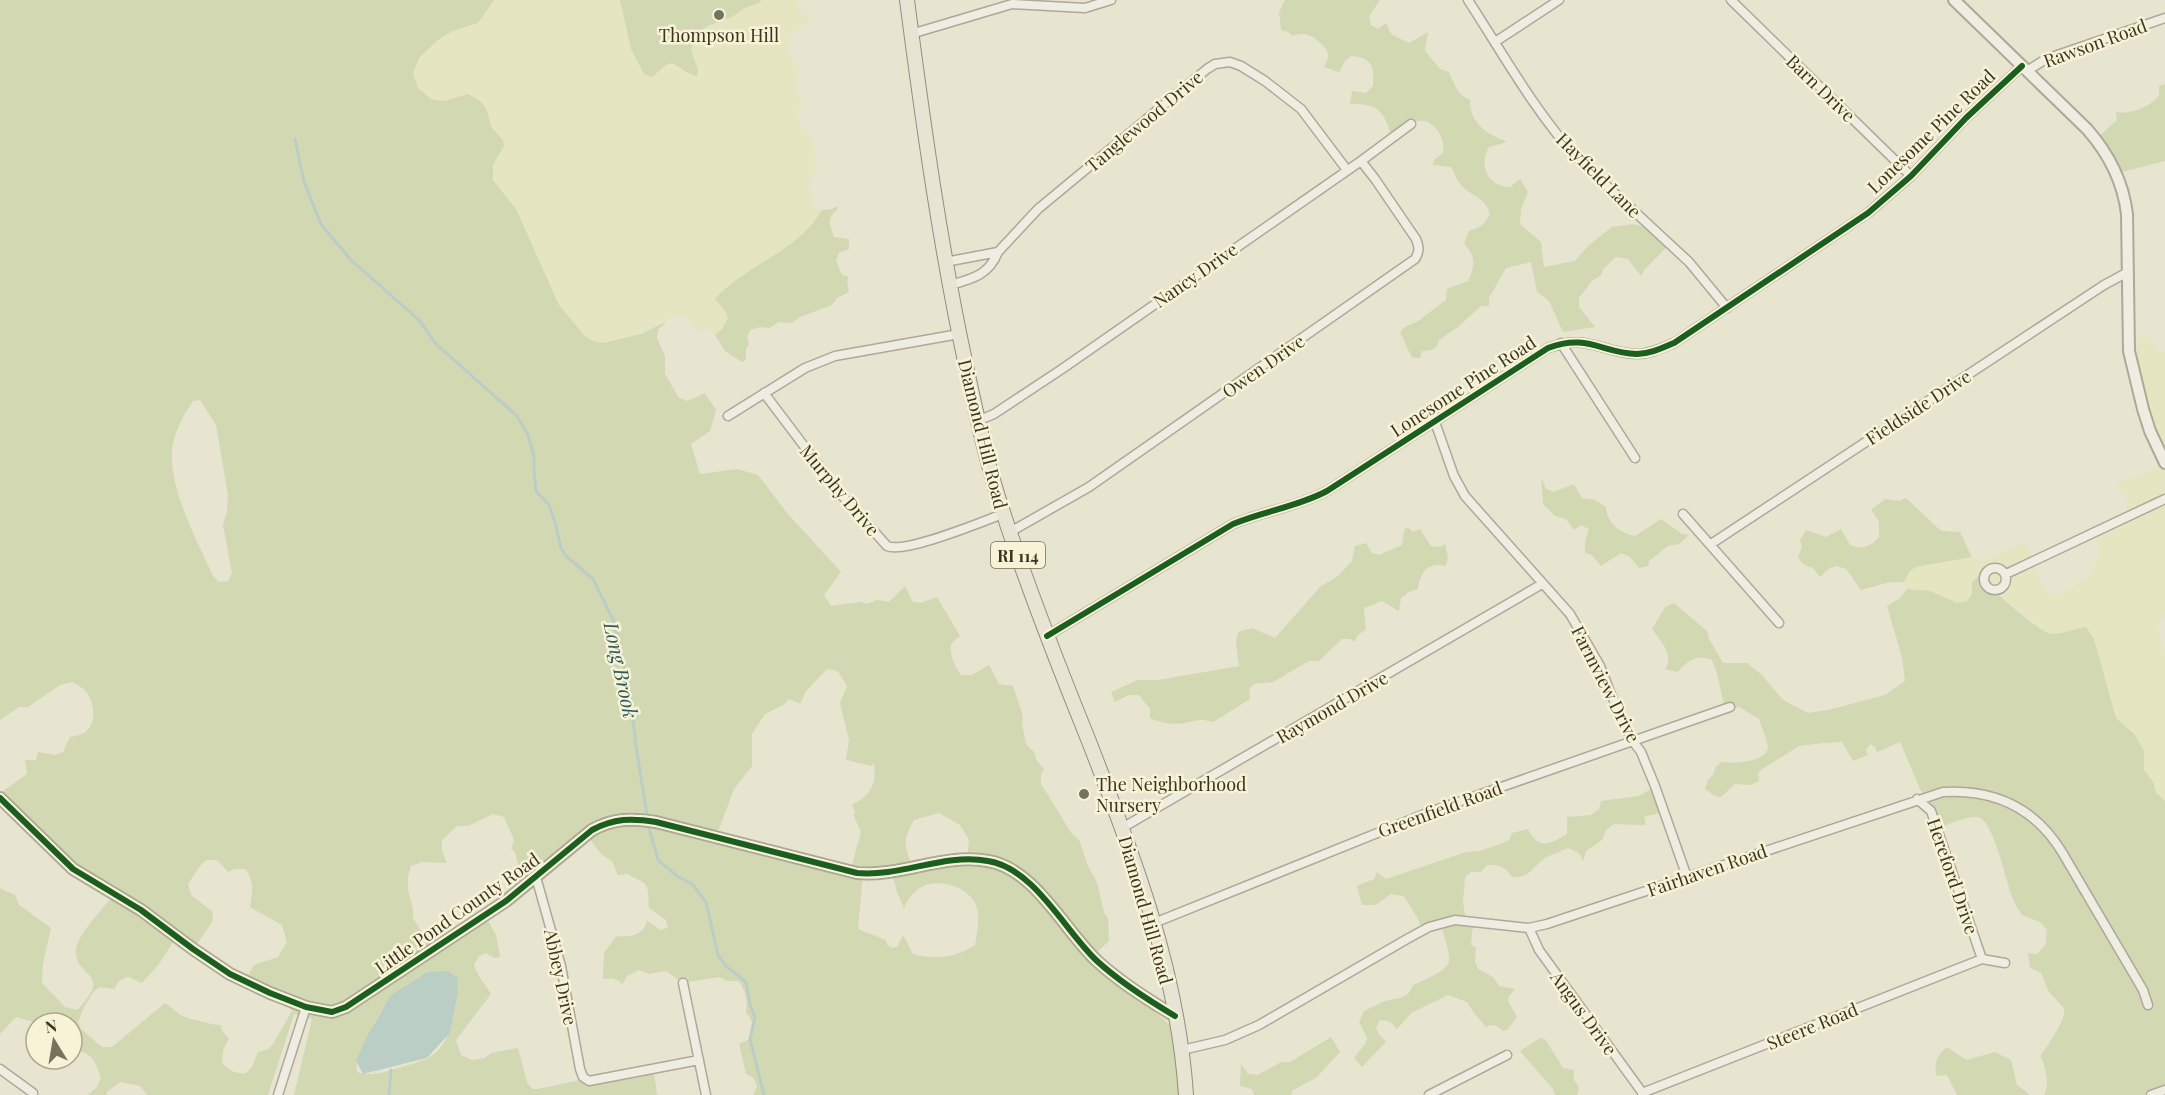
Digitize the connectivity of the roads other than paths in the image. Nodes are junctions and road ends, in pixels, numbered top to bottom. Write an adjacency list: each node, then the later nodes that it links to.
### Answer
1 (906, 0): 9 (main road, Diamond Hill Road / RI 114)
2 (1111, 0): 7 (street)
3 (1468, 0): 10 (street, Hayfield Lane)
4 (1559, 0): 10 (street)
5 (1731, 0): 15 (street, Barn Drive)
6 (1954, 0): 11 (street)
7 (1011, 2): 9 (street)
8 (2165, 18): 11 (street, Rawson Road)
9 (911, 34): 17 (main road, Diamond Hill Road / RI 114)
10 (1495, 42): 20 (street, Hayfield Lane)
11 (2024, 68): 15 (street, Lonesome Pine Road); 18 (street)
12 (1411, 124): 13 (street, Nancy Drive)
13 (1360, 161): 14 (street, Nancy Drive); 32 (street, Owen Drive)
14 (1347, 170): 16 (street, Tanglewood Drive); 25 (street, Nancy Drive)
15 (1911, 176): 20 (street, Lonesome Pine Road)
16 (998, 252): 17 (street); 19 (street, Tanglewood Drive)
17 (945, 262): 19 (main road, Diamond Hill Road / RI 114)
18 (2128, 272): 28 (street); 33 (street, Fieldside Drive)
19 (950, 285): 21 (main road, Diamond Hill Road / RI 114)
20 (1727, 308): 22 (street, Lonesome Pine Road)
21 (959, 334): 23 (street); 25 (main road, Diamond Hill Road / RI 114)
22 (1561, 343): 26 (street, Lonesome Pine Road); 27 (street)
23 (764, 393): 24 (street); 30 (street, Murphy Drive)
24 (728, 416)
25 (977, 421): 30 (main road, Diamond Hill Road / RI 114)
26 (1435, 422): 35 (street, Farmview Drive); 37 (street, Lonesome Pine Road)
27 (1635, 459)
28 (2165, 463)
29 (2165, 499): 34 (street)
30 (1003, 514): 32 (main road, Diamond Hill Road / RI 114)
31 (1683, 514): 33 (street)
32 (1010, 532): 37 (main road, Diamond Hill Road / RI 114)
33 (1711, 544): 36 (street)
34 (2006, 574)
35 (1542, 584): 39 (street, Farmview Drive); 42 (street, Raymond Drive)
36 (1779, 622)
37 (1047, 636): 42 (main road, Diamond Hill Road / RI 114)
38 (1730, 706): 39 (street, Greenfield Road)
39 (1632, 740): 44 (street, Farmview Drive); 45 (street, Greenfield Road)
40 (0, 798): 51 (street, Little Pond County Road)
41 (1917, 799): 44 (street, Fairhaven Road); 47 (street, Hereford Drive); 50 (street, Fairhaven Road)
42 (1122, 828): 45 (main road, Diamond Hill Road / RI 114)
43 (536, 877): 51 (street, Little Pond County Road); 52 (street, Little Pond County Road); 55 (street, Abbey Drive)
44 (1687, 877): 46 (street, Fairhaven Road)
45 (1154, 923): 52 (main road, Diamond Hill Road / RI 114)
46 (1529, 928): 53 (street, Fairhaven Road); 59 (street, Angus Drive)
47 (1982, 959): 48 (street); 59 (street, Steere Road)
48 (2005, 963)
49 (683, 983): 55 (street)
50 (2148, 1005)
51 (306, 1007): 60 (street)
52 (1175, 1016): 53 (main road, Diamond Hill Road / RI 114)
53 (1182, 1050): 62 (main road, Diamond Hill Road / RI 114)
54 (1507, 1055): 63 (street)
55 (699, 1060): 61 (street)
56 (0, 1069): 58 (street)
57 (2165, 1090): 64 (street)
58 (33, 1093)
59 (1643, 1094)
60 (278, 1095)
61 (706, 1095)
62 (1186, 1095)
63 (1429, 1095)
64 (2151, 1095)

